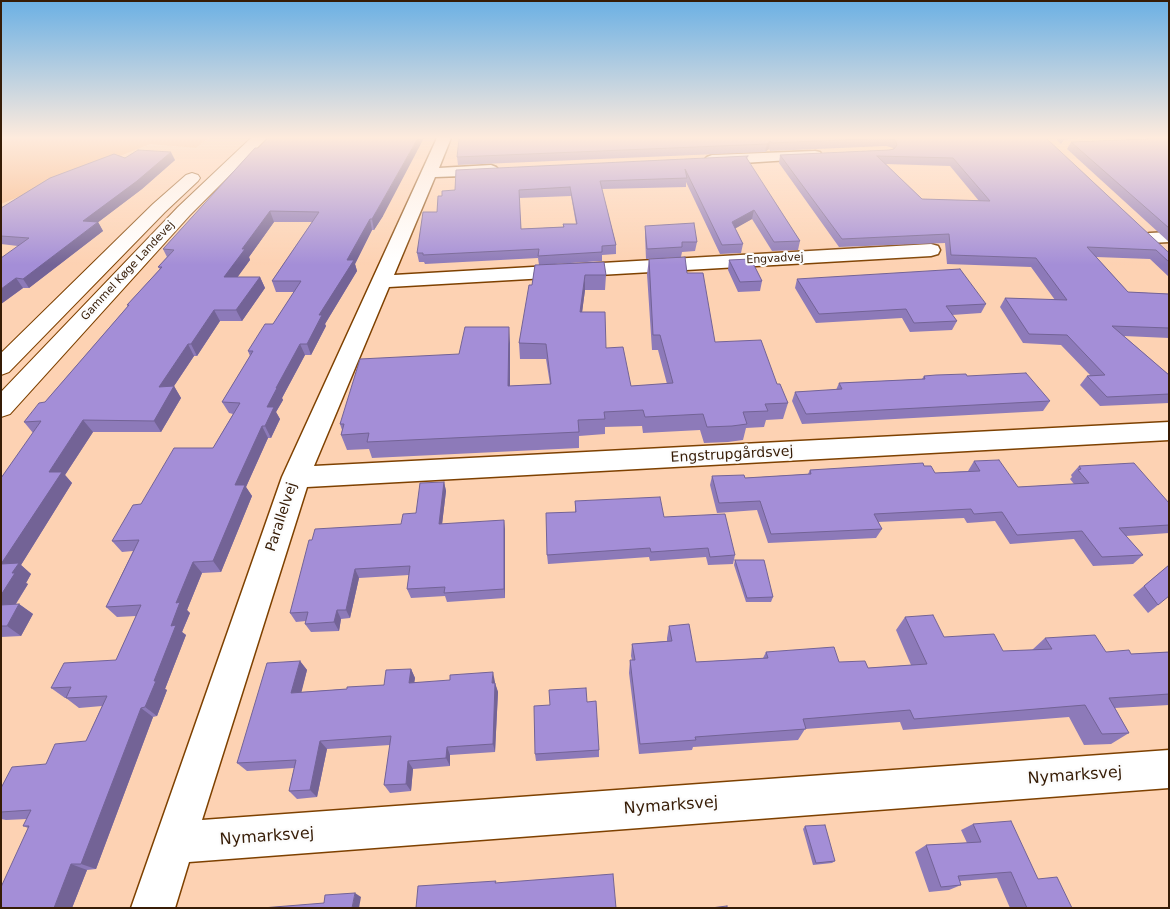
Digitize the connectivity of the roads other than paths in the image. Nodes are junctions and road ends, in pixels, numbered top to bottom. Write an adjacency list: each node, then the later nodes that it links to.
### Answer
1 (190, 180): 8 (main road, Gammel Køge Landevej)
2 (216, 180): 9 (main road, Gammel Køge Landevej)
3 (425, 180): 7 (street, Parallelvej)
4 (1169, 237): 6 (street)
5 (932, 250): 7 (street, Engvadvej)
6 (1169, 255)
7 (380, 282): 11 (street, Parallelvej)
8 (1, 367)
9 (1, 408)
10 (1169, 431): 11 (street, Engstrupgårdsvej)
11 (296, 477): 13 (street, Parallelvej)
12 (1169, 769): 13 (street, Nymarksvej)
13 (174, 843): 14 (street, Parallelvej)
14 (153, 908)

